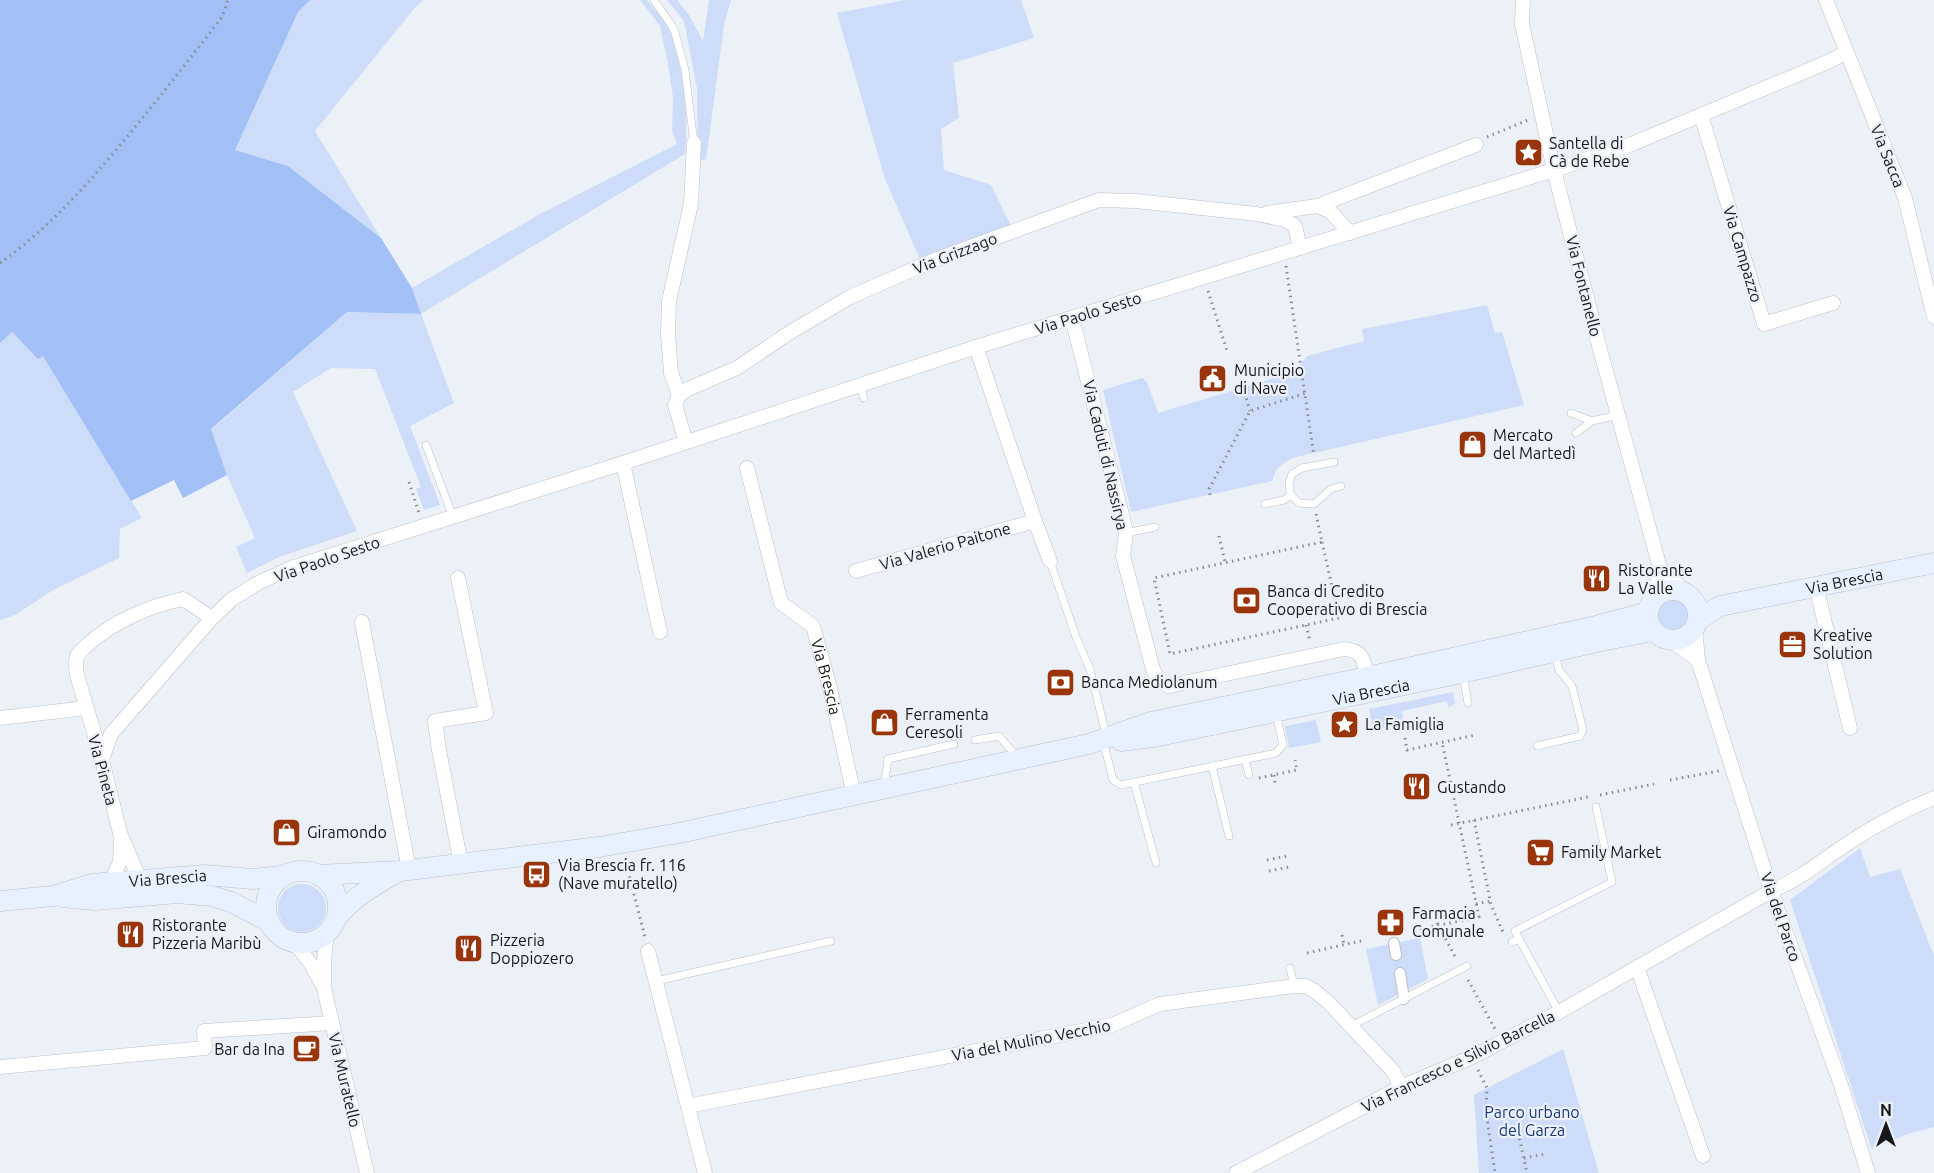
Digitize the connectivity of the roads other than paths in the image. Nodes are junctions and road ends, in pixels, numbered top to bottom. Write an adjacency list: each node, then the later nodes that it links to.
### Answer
1 (654, 0): 6 (lane)
2 (1523, 0): 8 (street, Via Fontanello)
3 (1826, 0): 4 (street, Via Sacca)
4 (1847, 52): 5 (street); 14 (street, Via Sacca)
5 (1701, 115): 8 (street); 13 (street, Via Campazzo)
6 (694, 143): 17 (street)
7 (1476, 145): 9 (street, Via Grizzago)
8 (1554, 170): 11 (street, Via Paolo Sesto); 19 (street, Via Fontanello)
9 (1317, 206): 10 (street, Via Grizzago); 11 (street)
10 (1257, 214): 12 (street, Via Grizzago); 17 (street, Via Grizzago)
11 (1350, 232): 12 (street, Via Paolo Sesto)
12 (1300, 248): 15 (street, Via Paolo Sesto)
13 (1833, 303)
14 (1934, 317)
15 (1072, 318): 16 (street, Via Paolo Sesto); 33 (street, Via Caduti di Nassirya)
16 (976, 347): 22 (street, Via Paolo Sesto); 31 (street, Via Valerio Paitone)
17 (679, 395): 22 (street)
18 (1570, 413): 20 (lane)
19 (1618, 415): 20 (lane); 36 (street, Via Fontanello)
20 (1592, 421): 21 (lane)
21 (1576, 433)
22 (686, 442): 25 (street, Via Paolo Sesto)
23 (426, 445): 30 (lane)
24 (1334, 462): 28 (lane)
25 (623, 463): 30 (street, Via Paolo Sesto); 46 (street)
26 (747, 468): 67 (street, Via Brescia)
27 (1341, 486): 28 (lane)
28 (1291, 495): 29 (lane)
29 (1265, 504)
30 (453, 517): 42 (street, Via Paolo Sesto)
31 (1035, 521): 34 (street, Via Valerio Paitone); 37 (street, Via Valerio Paitone)
32 (1155, 527): 33 (lane)
33 (1126, 533): 50 (street, Via Caduti di Nassirya)
34 (1050, 561): 57 (lane)
35 (1934, 563): 39 (main road, Via Brescia)
36 (1660, 568): 40 (street); 43 (street, Via Fontanello)
37 (856, 571)
38 (458, 578): 73 (street)
39 (1816, 586): 41 (main road, Via Brescia); 55 (street)
40 (1689, 596): 41 (main road, Via Brescia); 43 (main road, Via Brescia); 45 (main road)
41 (1720, 606): 45 (main road, Via Brescia)
42 (212, 618): 52 (street, Via Pineta); 61 (street, Via Paolo Sesto)
43 (1656, 620): 45 (main road, Via Brescia); 47 (main road, Via Brescia); 48 (street); 50 (main road, Via Brescia)
44 (362, 622): 74 (street)
45 (1697, 624): 48 (street)
46 (660, 632)
47 (1554, 652): 49 (main road, Via Brescia); 59 (lane)
48 (1698, 660): 79 (street, Via del Parco)
49 (1462, 673): 51 (lane); 53 (main road, Via Brescia)
50 (1367, 677): 57 (main road, Via Brescia)
51 (1468, 703)
52 (86, 708): 54 (street); 61 (street, Via Pineta)
53 (1276, 711): 57 (main road, Via Brescia); 60 (lane)
54 (0, 718)
55 (1850, 728)
56 (975, 740): 62 (lane)
57 (1100, 742): 62 (main road, Via Brescia); 65 (lane)
58 (954, 744): 66 (lane)
59 (1538, 746)
60 (1245, 759): 63 (lane); 64 (lane)
61 (102, 760): 70 (street, Via Pineta)
62 (1020, 760): 66 (main road, Via Brescia)
63 (1212, 766): 65 (lane); 71 (lane)
64 (1249, 778)
65 (1134, 782): 72 (lane)
66 (883, 789): 67 (main road, Via Brescia)
67 (854, 795): 73 (main road, Via Brescia)
68 (1934, 798): 79 (street, Via Francesco e Silvio Barcella)
69 (1596, 807): 97 (lane)
70 (120, 833): 77 (street, Via Pineta); 78 (street, Via Pineta)
71 (1229, 836)
72 (1156, 863)
73 (461, 864): 74 (main road, Via Brescia)
74 (405, 870): 75 (main road, Via Brescia); 83 (main road, Via Brescia)
75 (318, 875): 76 (main road, Via Brescia); 83 (main road)
76 (282, 876): 77 (main road, Via Brescia); 82 (main road)
77 (140, 880): 78 (main road, Via Brescia)
78 (111, 882): 80 (main road, Via Brescia)
79 (1771, 891): 89 (street, Via Francesco e Silvio Barcella); 107 (street, Via del Parco)
80 (53, 896): 81 (main road, Via Brescia); 82 (main road, Via Brescia)
81 (0, 901)
82 (268, 921): 85 (main road, Via Brescia)
83 (332, 925): 85 (main road, Via Brescia); 95 (street, Via Muratello)
84 (831, 941): 93 (lane)
85 (294, 942): 95 (street, Via Muratello)
86 (1394, 943): 88 (street)
87 (648, 951): 93 (street)
88 (1396, 955)
89 (1638, 967): 97 (street, Via Francesco e Silvio Barcella); 103 (street)
90 (1290, 968): 94 (lane)
91 (1466, 969): 96 (lane)
92 (1400, 973): 96 (street)
93 (657, 981): 102 (street)
94 (1294, 986): 99 (street, Via del Mulino Vecchio); 102 (street, Via del Mulino Vecchio)
95 (324, 988): 98 (street, Via Muratello)
96 (1404, 999): 99 (lane)
97 (1559, 1012): 101 (street, Via Francesco e Silvio Barcella)
98 (332, 1023): 100 (street); 104 (street, Via Muratello)
99 (1351, 1026): 101 (street, Via del Mulino Vecchio)
100 (0, 1067)
101 (1401, 1087): 106 (street, Via Francesco e Silvio Barcella)
102 (688, 1106): 105 (street)
103 (1703, 1156)
104 (367, 1173)
105 (705, 1173)
106 (1236, 1173)
107 (1868, 1173)

